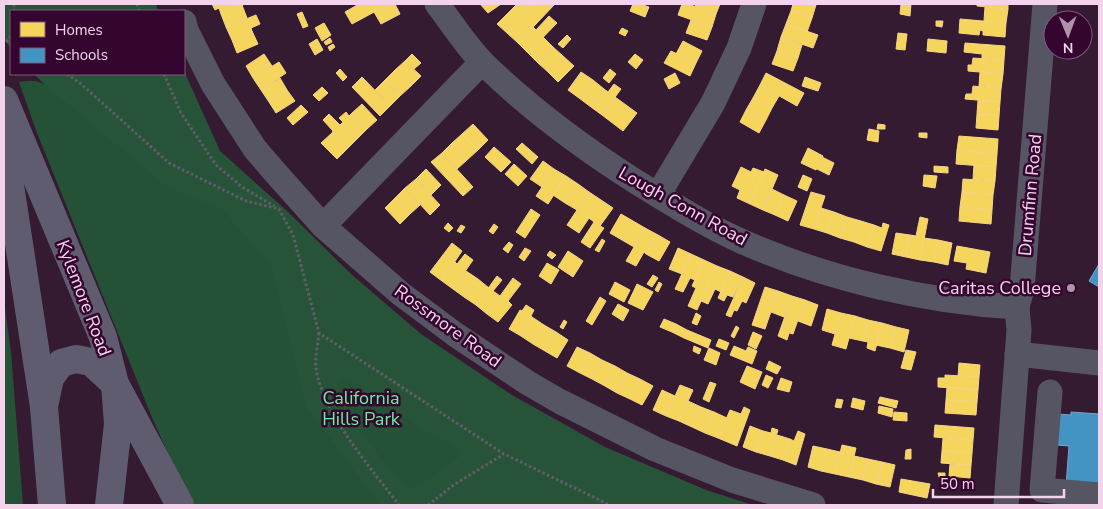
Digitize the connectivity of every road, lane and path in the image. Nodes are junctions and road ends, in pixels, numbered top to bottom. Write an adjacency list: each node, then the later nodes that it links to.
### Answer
1 (437, 4): 5 (street, Lough Conn Road)
2 (754, 4): 10 (street)
3 (1046, 4): 13 (street, Drumfinn Road)
4 (185, 26): 11 (street, Rossmore Road)
5 (482, 62): 10 (street, Lough Conn Road); 12 (street)
6 (68, 75): 11 (path)
7 (164, 75): 11 (path)
8 (4, 100): 17 (main road, Kylemore Road)
9 (4, 146): 19 (main road)
10 (658, 195): 13 (street, Lough Conn Road)
11 (287, 202): 12 (street, Rossmore Road); 14 (path)
12 (323, 226): 28 (street, Rossmore Road)
13 (1017, 307): 15 (street, Drumfinn Road)
14 (319, 333): 20 (path); 25 (path)
15 (1017, 354): 16 (street); 29 (street, Drumfinn Road)
16 (1099, 363)
17 (115, 384): 19 (main road); 23 (main road, Kylemore Road); 24 (main road)
18 (1050, 392): 21 (street)
19 (44, 407): 22 (main road)
20 (504, 454): 26 (path); 27 (path)
21 (1099, 495)
22 (52, 505)
23 (109, 505)
24 (180, 505)
25 (398, 505)
26 (428, 505)
27 (610, 505)
28 (813, 505)
29 (1006, 505)

